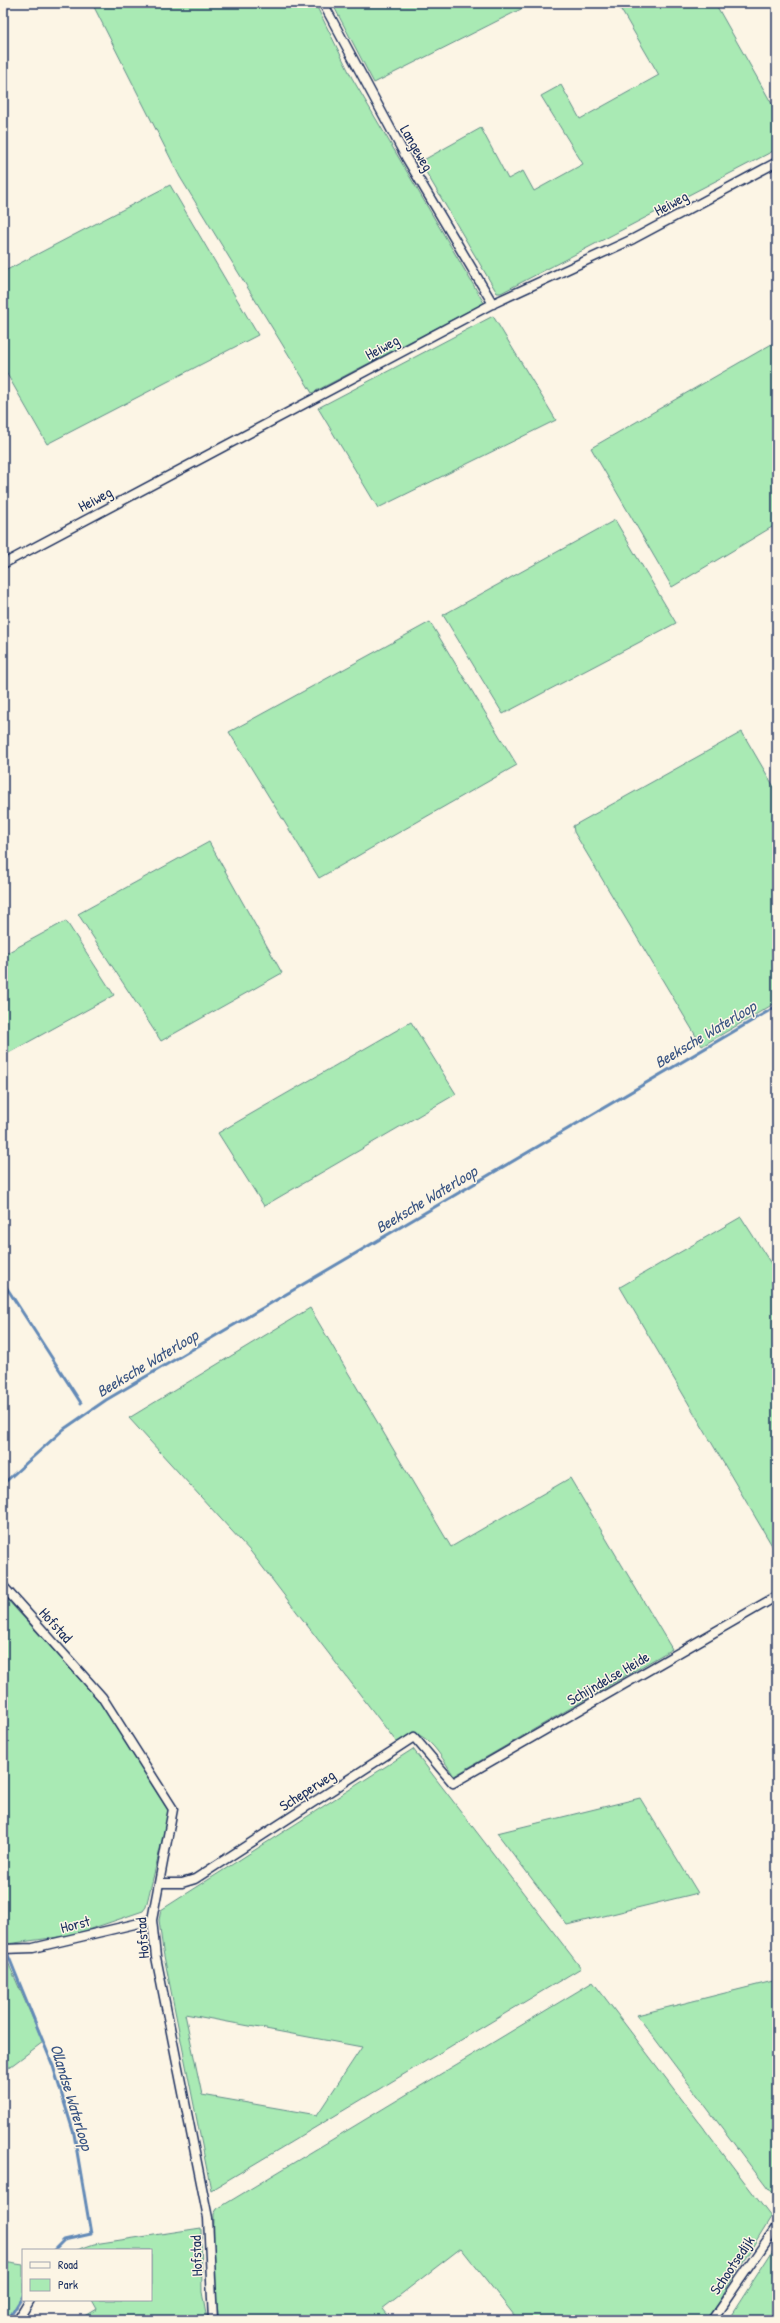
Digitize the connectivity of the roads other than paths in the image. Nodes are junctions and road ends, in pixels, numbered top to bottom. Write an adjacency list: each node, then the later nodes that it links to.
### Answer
1 (323, 3): 3 (street, Langeweg)
2 (777, 162): 3 (street, Heiweg)
3 (493, 304): 4 (street, Heiweg)
4 (3, 564)
5 (3, 1586): 8 (street, Hofstad)
6 (777, 1596): 7 (street, Schijndelse Heide)
7 (453, 1783): 8 (street, Scheperweg)
8 (159, 1882): 9 (street, Hofstad)
9 (152, 1920): 10 (street, Horst); 14 (street, Hofstad)
10 (3, 1949)
11 (777, 2226): 15 (street, Schootsedijk)
12 (29, 2301): 13 (street)
13 (18, 2320)
14 (213, 2320)
15 (712, 2320)

